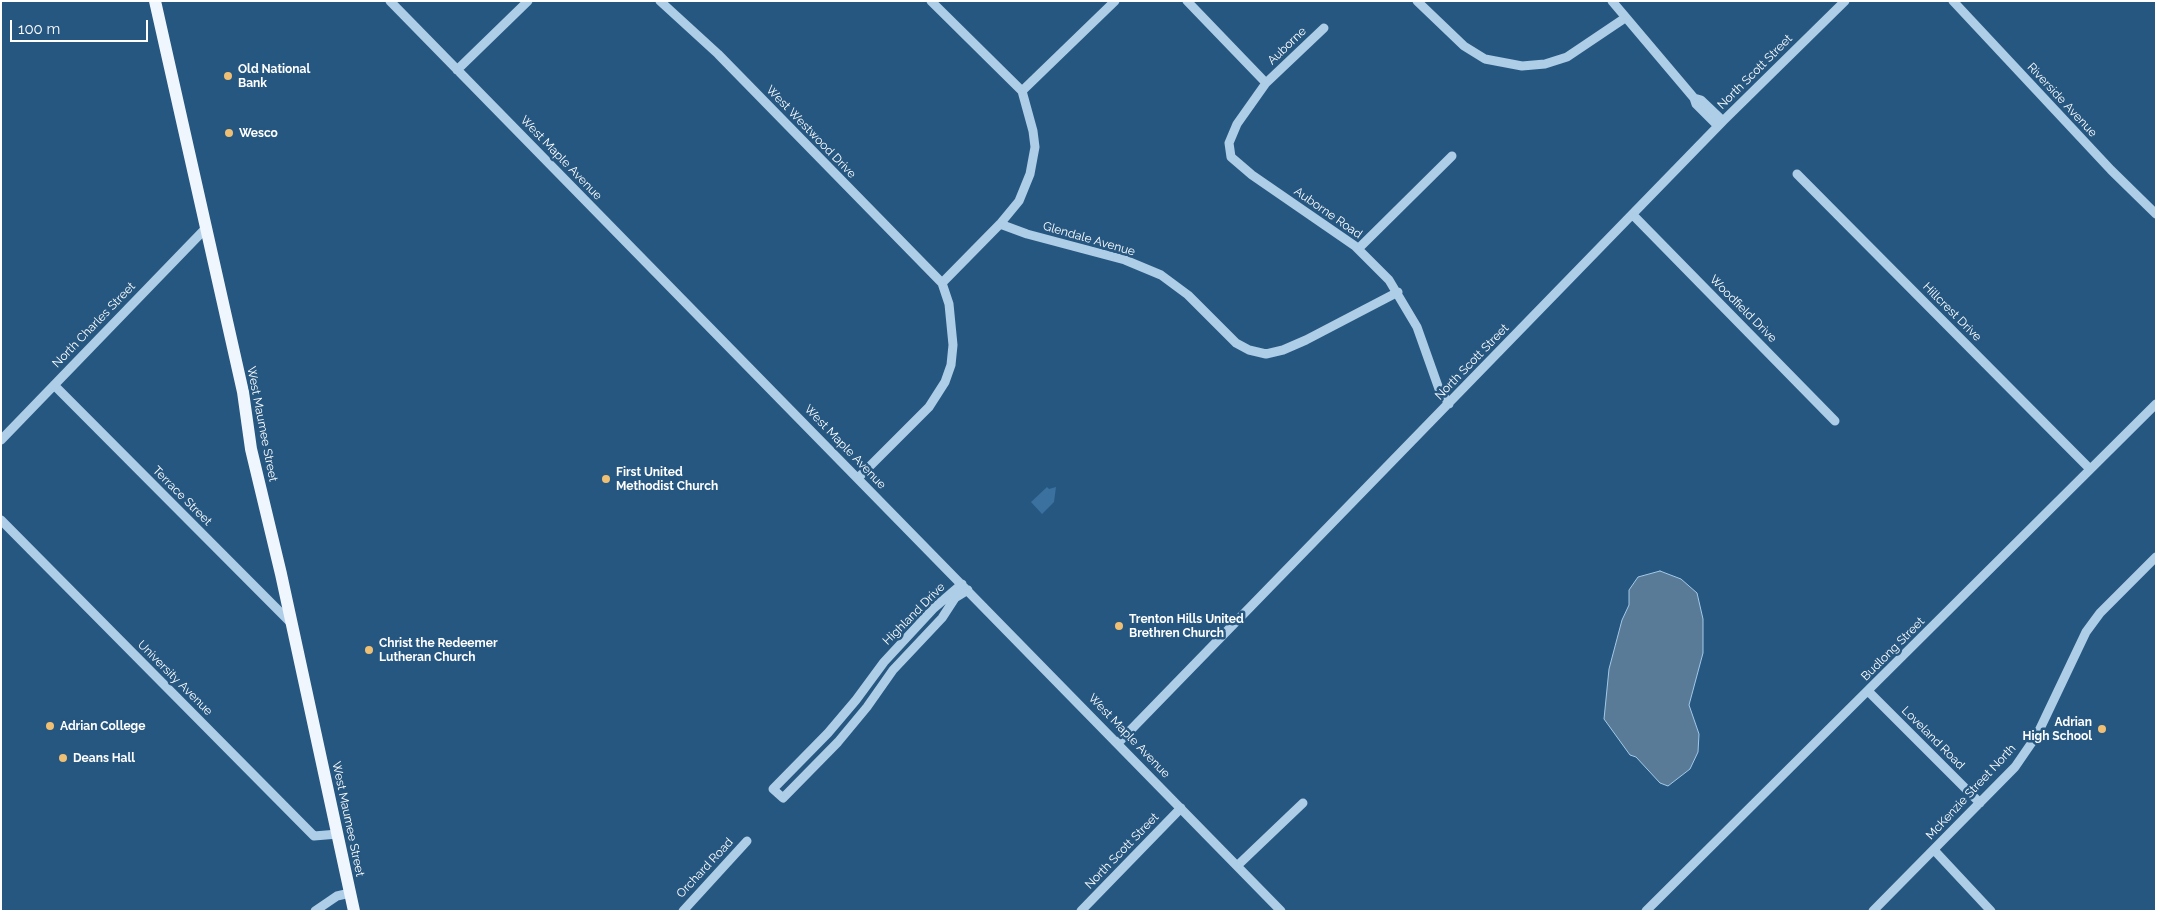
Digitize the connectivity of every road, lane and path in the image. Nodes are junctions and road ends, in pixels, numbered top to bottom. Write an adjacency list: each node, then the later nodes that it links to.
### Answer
1 (155, 1): 23 (main road, West Maumee Street)
2 (390, 1): 14 (street, West Maple Avenue)
3 (528, 1): 14 (street)
4 (660, 1): 25 (street, West Westwood Drive)
5 (931, 1): 16 (street)
6 (1116, 1): 16 (street)
7 (1186, 1): 15 (street)
8 (1417, 1): 12 (street)
9 (1612, 1): 12 (street)
10 (1845, 1): 17 (street, North Scott Street)
11 (1952, 1): 20 (street, Riverside Avenue)
12 (1625, 18): 17 (street)
13 (1324, 28): 15 (street, Auborne)
14 (457, 70): 33 (street, West Maple Avenue)
15 (1266, 83): 24 (street, Auborne Road)
16 (1022, 92): 22 (street)
17 (1721, 124): 21 (street, North Scott Street)
18 (1452, 156): 24 (street)
19 (1797, 174): 32 (street, Hillcrest Drive)
20 (2156, 214)
21 (1633, 215): 28 (street, North Scott Street); 30 (street, Woodfield Drive)
22 (1000, 224): 25 (street); 26 (street, Glendale Avenue)
23 (206, 228): 27 (street, North Charles Street); 37 (main road, West Maumee Street)
24 (1358, 249): 26 (street, Auborne Road)
25 (942, 283): 33 (street)
26 (1398, 292): 28 (street, Auborne Road)
27 (54, 385): 31 (street, North Charles Street); 37 (street, Terrace Street)
28 (1449, 404): 43 (street, North Scott Street)
29 (2156, 404): 32 (street, Budlong Street)
30 (1835, 421)
31 (1, 440)
32 (2090, 469): 40 (street, Budlong Street)
33 (858, 478): 36 (street, West Maple Avenue)
34 (1, 520): 47 (street, University Avenue)
35 (2156, 557): 44 (street, McKenzie Street North)
36 (965, 587): 38 (street, Highland Drive); 39 (street, Highland Drive); 43 (street, West Maple Avenue)
37 (292, 625): 47 (main road, West Maumee Street)
38 (884, 662): 39 (street, Highland Drive); 41 (street, Highland Drive)
39 (893, 670): 42 (street, Highland Drive)
40 (1868, 692): 44 (street, Loveland Road); 57 (street, Budlong Street)
41 (828, 733): 42 (street); 42 (street, Highland Drive)
42 (838, 742)
43 (1118, 743): 46 (street, West Maple Avenue)
44 (1980, 803): 49 (street, McKenzie Street North)
45 (1302, 804): 50 (street)
46 (1181, 808): 50 (street, West Maple Avenue); 55 (street, North Scott Street)
47 (338, 834): 51 (main road, West Maumee Street)
48 (746, 841): 54 (street, Orchard Road)
49 (1934, 850): 58 (street, McKenzie Street North); 59 (street)
50 (1238, 865): 56 (street, West Maple Avenue)
51 (350, 893): 52 (street); 53 (main road, West Maumee Street)
52 (315, 911)
53 (354, 911)
54 (683, 911)
55 (1081, 911)
56 (1281, 911)
57 (1646, 911)
58 (1873, 911)
59 (1992, 911)

